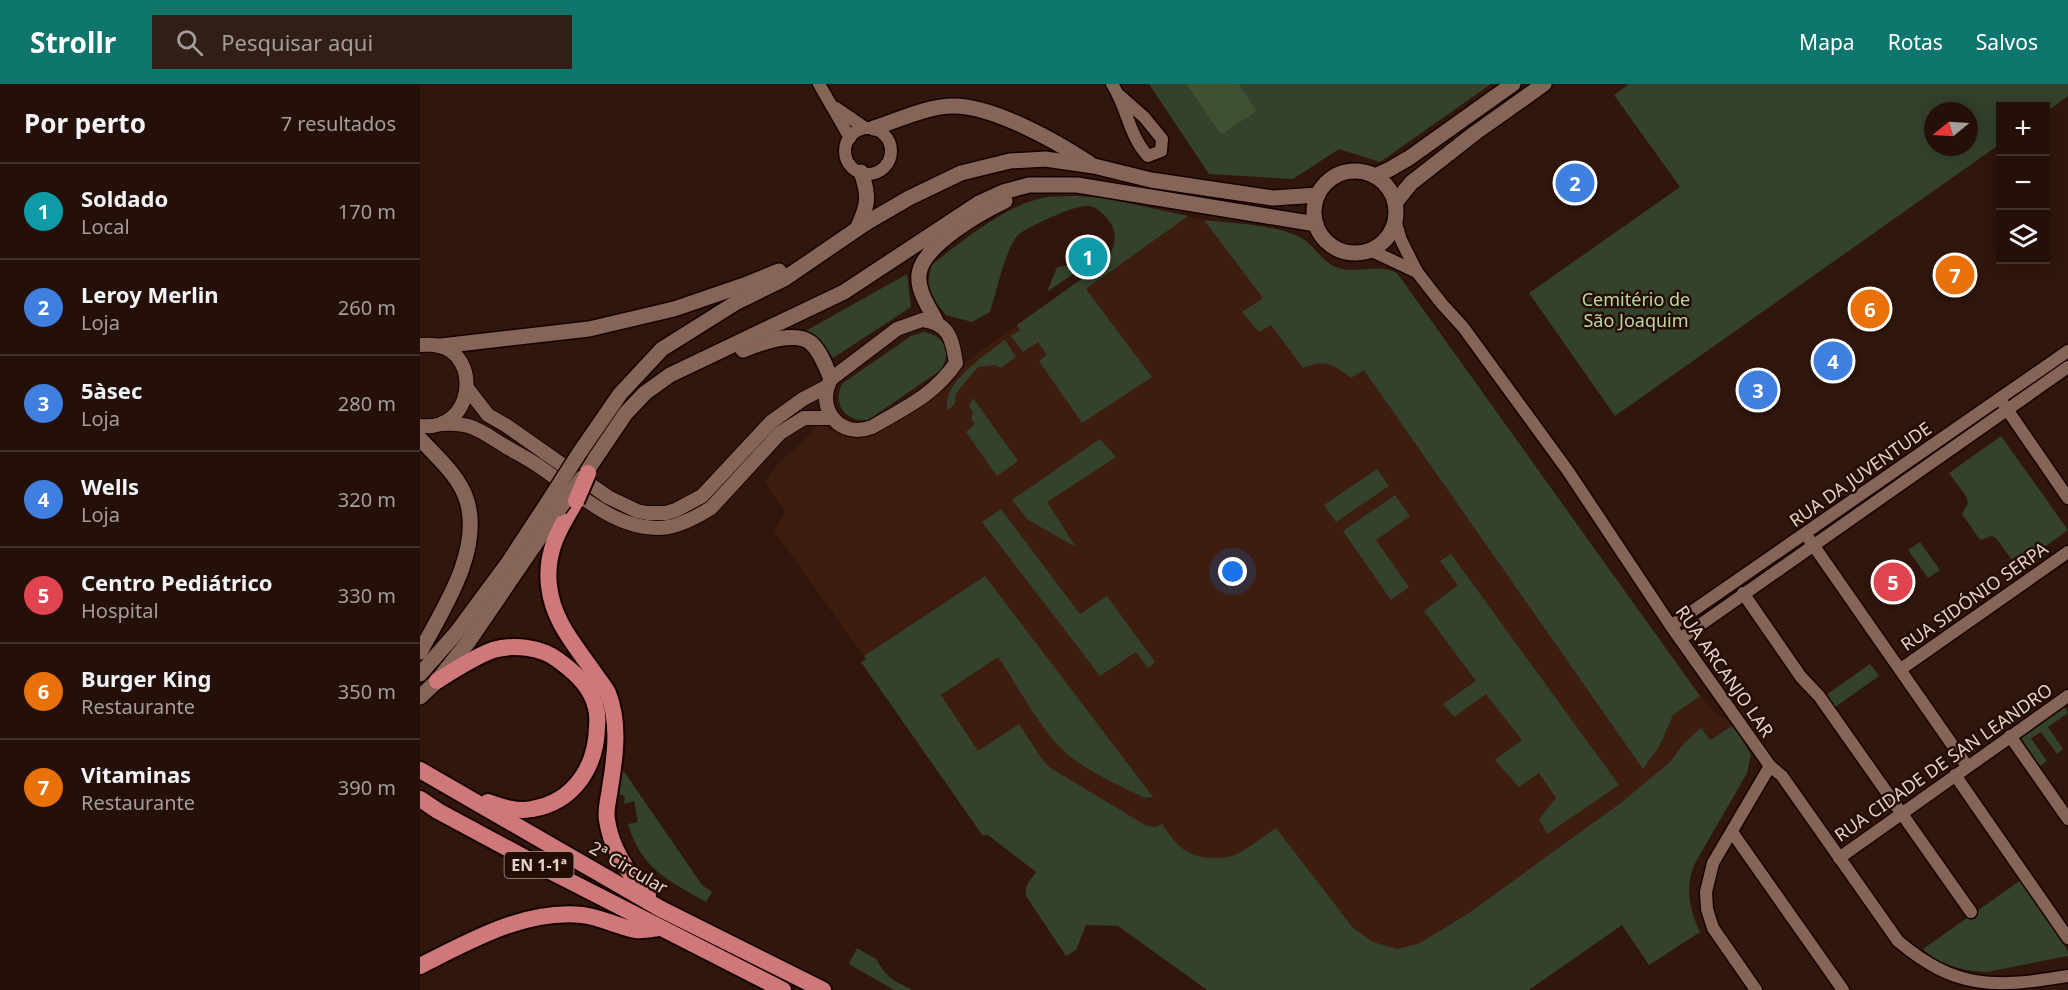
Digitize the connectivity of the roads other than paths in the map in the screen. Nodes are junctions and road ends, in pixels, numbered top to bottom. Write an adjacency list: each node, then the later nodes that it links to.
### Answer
1 (819, 84): 5 (street)
2 (1513, 84): 10 (main road)
3 (1544, 84): 13 (main road)
4 (1116, 89): 4 (street)
5 (832, 104): 6 (street); 7 (street)
6 (869, 128): 7 (street); 8 (main road); 9 (street)
7 (850, 138): 9 (street)
8 (1094, 166): 12 (main road); 16 (main road)
9 (861, 172): 16 (main road)
10 (1375, 176): 12 (main road); 13 (main road)
11 (1029, 185): 15 (main road); 20 (main road); 24 (main road)
12 (1318, 195): 15 (main road)
13 (1395, 203): 14 (main road)
14 (1395, 220): 17 (main road); 19 (street, RUA ARCANJO LAR)
15 (1316, 224): 17 (main road)
16 (857, 230): 18 (main road)
17 (1370, 250): 19 (street)
18 (822, 254): 22 (main road); 34 (main road)
19 (1417, 272): 41 (street, RUA ARCANJO LAR)
20 (936, 321): 26 (street); 30 (street)
21 (420, 345): 22 (street)
22 (441, 346): 27 (street)
23 (2068, 351): 28 (street, RUA DA JUVENTUDE)
24 (710, 355): 26 (main road); 34 (main road)
25 (2068, 367): 29 (street, RUA DA JUVENTUDE)
26 (830, 383): 27 (street); 30 (street)
27 (467, 388): 31 (street)
28 (2000, 399): 29 (street); 37 (street, RUA DA JUVENTUDE)
29 (2008, 411): 35 (street); 38 (street, RUA DA JUVENTUDE)
30 (833, 417): 31 (street)
31 (442, 424): 32 (street)
32 (420, 426)
33 (420, 440): 43 (main road)
34 (586, 465): 36 (main road, bridge); 60 (highway, bridge)
35 (2068, 498)
36 (553, 506): 45 (main road); 46 (main road)
37 (1805, 533): 38 (street); 41 (street, RUA DA JUVENTUDE)
38 (1813, 545): 40 (street, RUA DA JUVENTUDE); 44 (street)
39 (2068, 552): 44 (street, RUA SIDÓNIO SERPA)
40 (1743, 593): 42 (street, RUA DA JUVENTUDE); 56 (street)
41 (1671, 626): 42 (street, RUA ARCANJO LAR)
42 (1680, 639): 50 (street, RUA ARCANJO LAR)
43 (420, 652)
44 (1901, 669): 51 (street)
45 (420, 674)
46 (437, 681): 47 (main road); 54 (highway)
47 (420, 697)
48 (2067, 698): 49 (street, RUA CIDADE DE SAN LEANDRO)
49 (2010, 736): 51 (street, RUA CIDADE DE SAN LEANDRO); 57 (street)
50 (1770, 766): 58 (street); 59 (street, RUA ARCANJO LAR)
51 (1967, 766): 53 (street, RUA CIDADE DE SAN LEANDRO)
52 (420, 770): 54 (highway, 2ª Circular / EN 1-1ª)
53 (1955, 775): 56 (street, RUA CIDADE DE SAN LEANDRO); 63 (street)
54 (444, 785): 60 (highway, 2ª Circular / EN 1-1ª)
55 (420, 800): 62 (highway, EN 1-1ª)
56 (1900, 813): 59 (street, RUA CIDADE DE SAN LEANDRO); 61 (street)
57 (2068, 819)
58 (1732, 832): 68 (street); 69 (street)
59 (1839, 858): 65 (street, RUA ARCANJO LAR)
60 (662, 909): 67 (highway, 2ª Circular / EN 1-1ª)
61 (1971, 912)
62 (659, 928): 64 (highway); 66 (highway, EN 1-1ª)
63 (2068, 938)
64 (420, 966)
65 (2068, 976)
66 (783, 990)
67 (823, 990)
68 (1756, 990)
69 (1843, 990)

